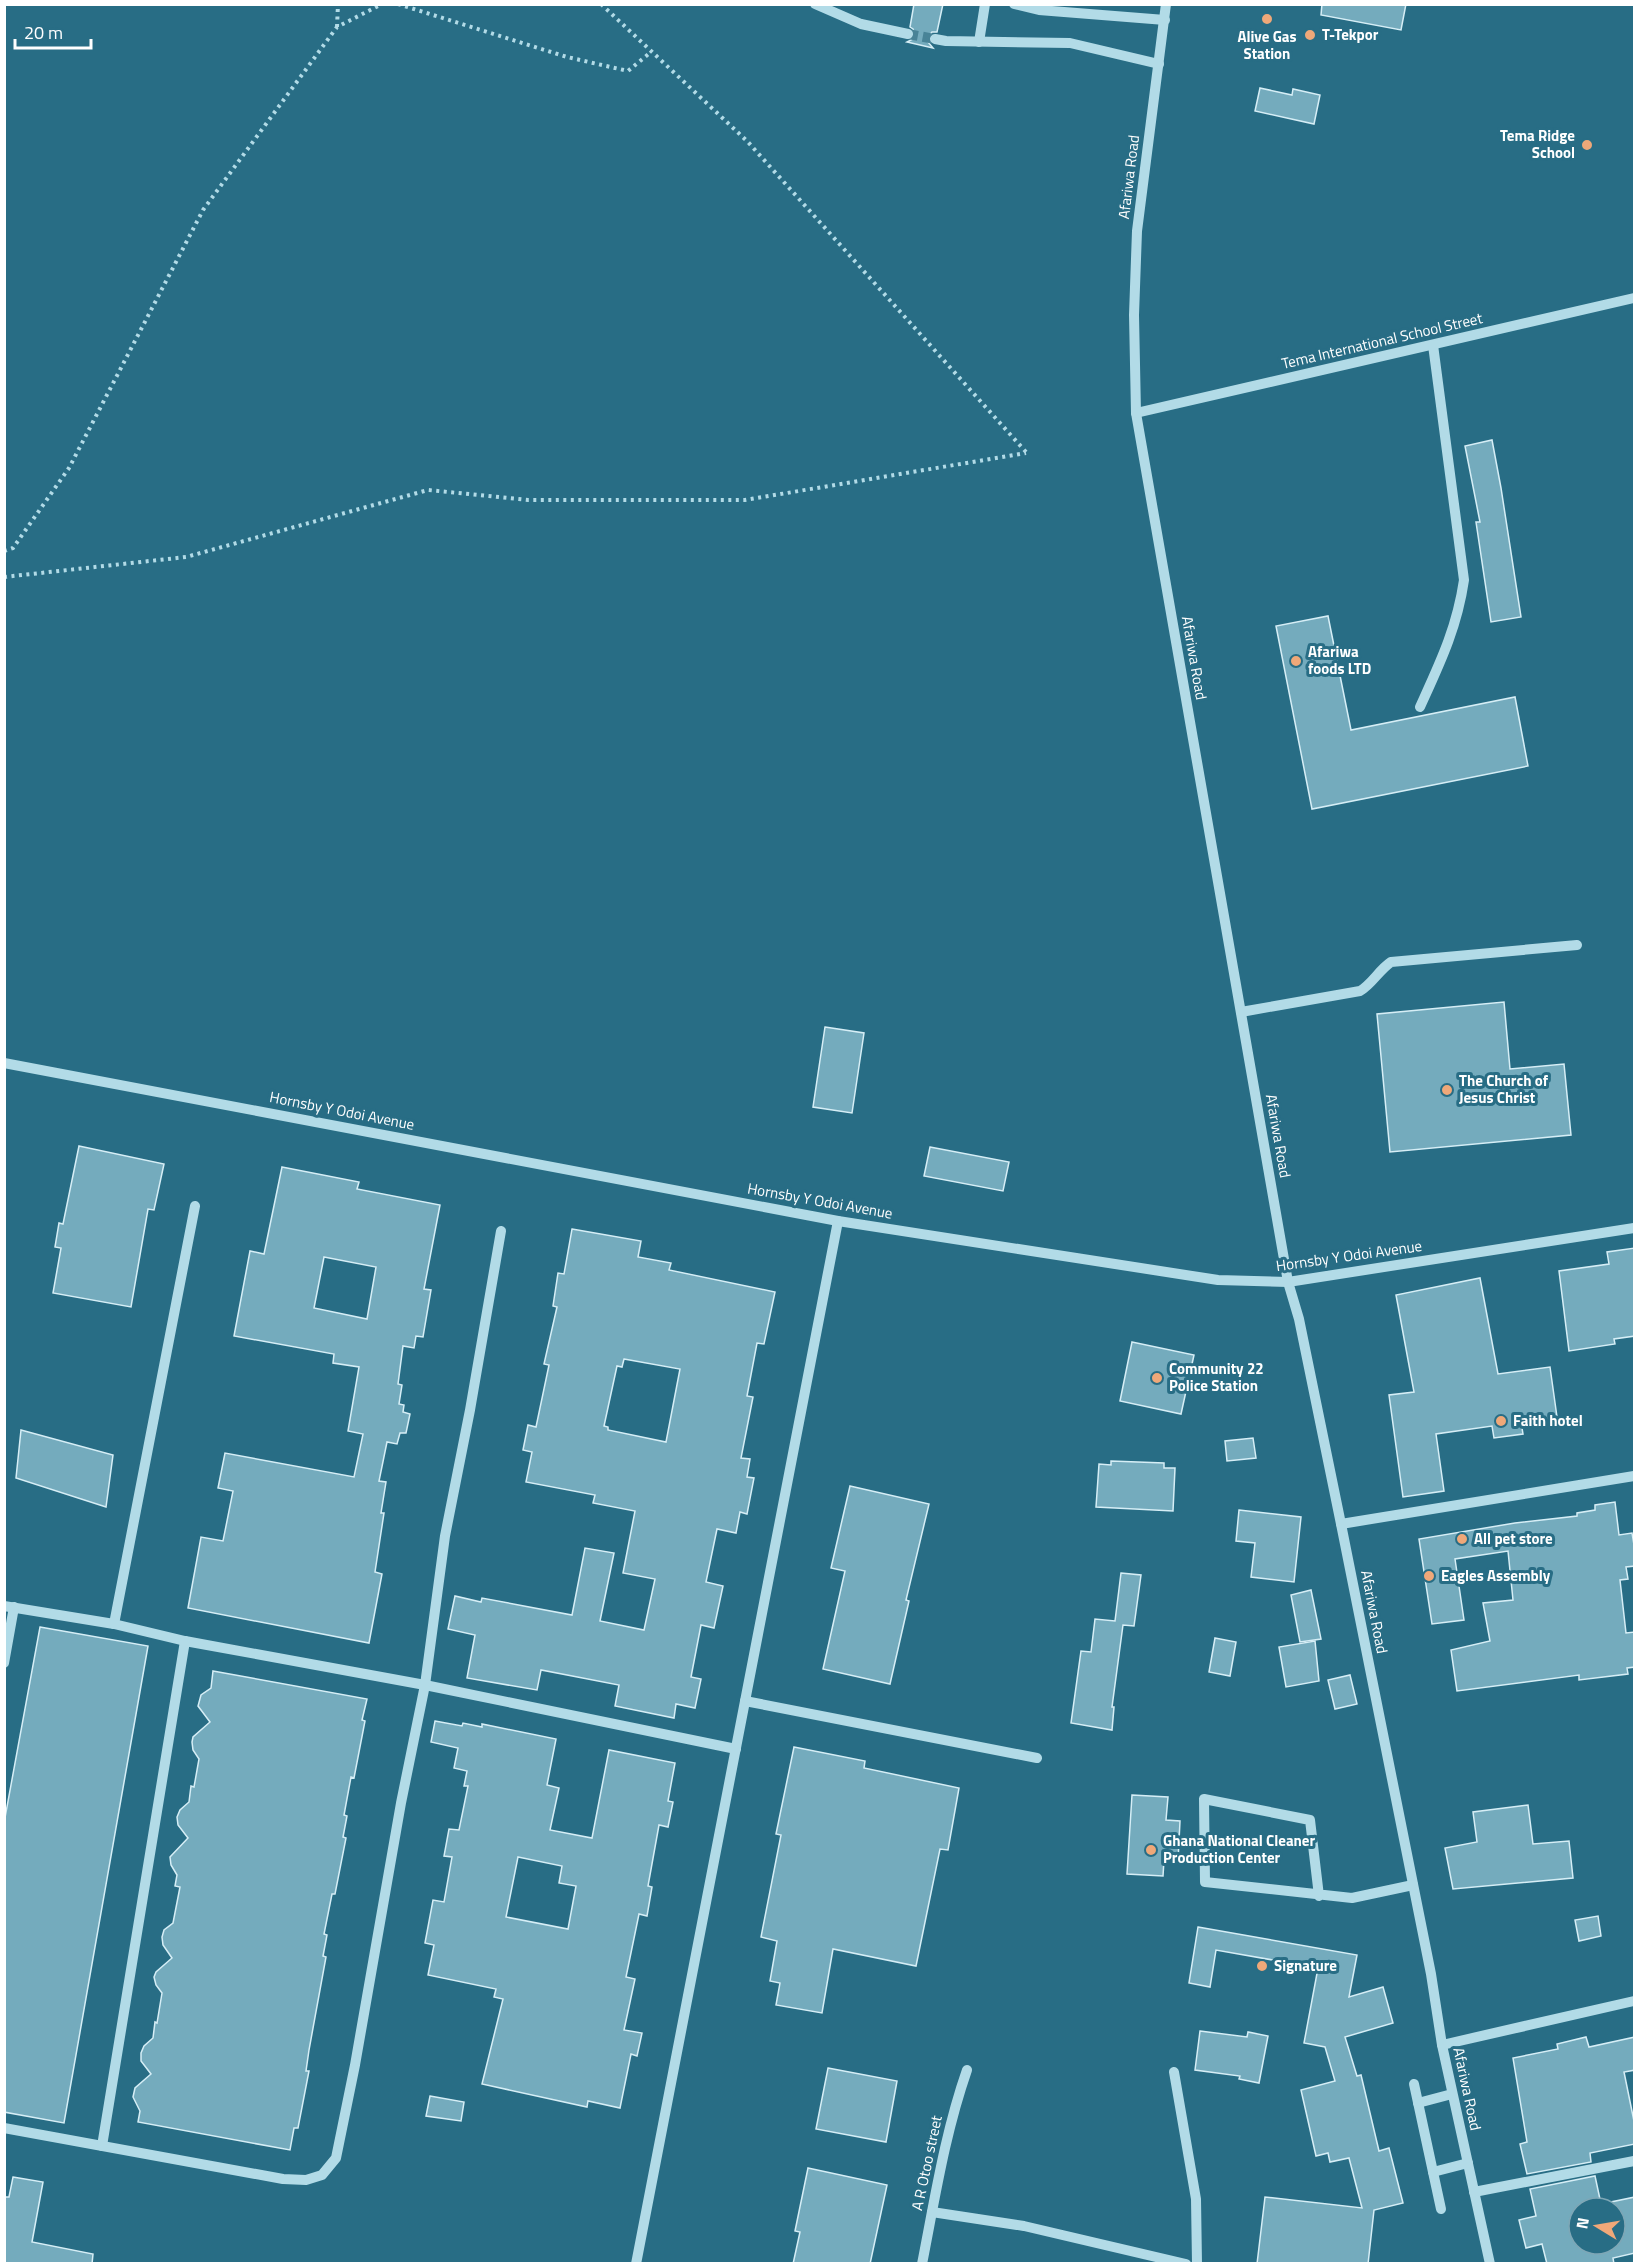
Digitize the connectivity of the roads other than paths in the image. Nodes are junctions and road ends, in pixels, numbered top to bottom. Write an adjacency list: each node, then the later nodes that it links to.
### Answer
1 (985, 4): 8 (street)
2 (1014, 4): 5 (street)
3 (1166, 4): 5 (street, Afariwa Road)
4 (819, 5): 6 (street)
5 (1165, 20): 9 (street, Afariwa Road)
6 (908, 34)
7 (935, 39): 8 (street)
8 (979, 42): 9 (street)
9 (1159, 64): 12 (street, Afariwa Road)
10 (1635, 298): 11 (street, Tema International School Street)
11 (1433, 345): 12 (street, Tema International School Street); 13 (street)
12 (1136, 413): 15 (street, Afariwa Road)
13 (1420, 707)
14 (1577, 945): 15 (street)
15 (1241, 1012): 21 (street, Afariwa Road)
16 (4, 1063): 18 (street, Hornsby Y Odoi Avenue)
17 (195, 1206): 25 (street)
18 (838, 1221): 21 (street, Hornsby Y Odoi Avenue); 29 (street)
19 (1635, 1228): 21 (street, Hornsby Y Odoi Avenue)
20 (501, 1232): 28 (street)
21 (1288, 1282): 23 (street, Afariwa Road)
22 (1635, 1476): 23 (street)
23 (1341, 1524): 32 (street, Afariwa Road)
24 (9, 1606): 25 (street); 27 (street)
25 (114, 1624): 26 (street)
26 (185, 1641): 28 (street); 42 (street)
27 (4, 1663)
28 (425, 1685): 30 (street); 42 (street)
29 (745, 1701): 30 (street); 31 (street)
30 (736, 1749): 49 (street)
31 (1037, 1758)
32 (1413, 1885): 33 (street); 35 (street, Afariwa Road)
33 (1319, 1896): 33 (street)
34 (1635, 2001): 35 (street)
35 (1442, 2045): 39 (street, Afariwa Road)
36 (967, 2070): 48 (street, A R Otoo street)
37 (1174, 2072): 52 (street)
38 (1414, 2084): 40 (street)
39 (1452, 2094): 40 (street); 44 (street, Afariwa Road)
40 (1418, 2103): 45 (street)
41 (4, 2128): 42 (street)
42 (102, 2146)
43 (1635, 2162): 46 (street)
44 (1467, 2163): 45 (street); 46 (street, Afariwa Road)
45 (1433, 2172): 47 (street)
46 (1474, 2192): 53 (street, Afariwa Road)
47 (1440, 2209)
48 (932, 2212): 50 (street, A R Otoo street); 51 (street)
49 (636, 2264)
50 (922, 2264)
51 (1186, 2264)
52 (1197, 2264)
53 (1490, 2264)

